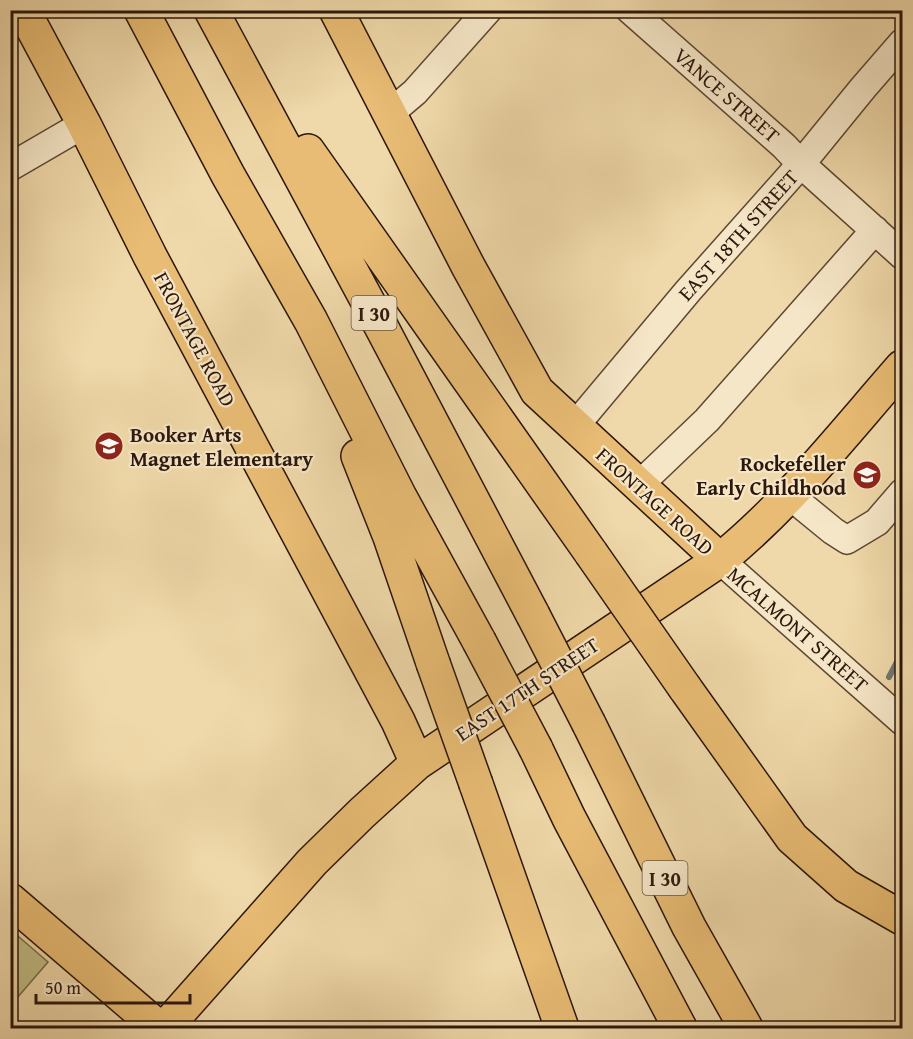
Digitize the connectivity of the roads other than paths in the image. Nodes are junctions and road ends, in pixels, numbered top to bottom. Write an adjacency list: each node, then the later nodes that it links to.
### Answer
1 (23, 10): 9 (main road, FRONTAGE ROAD)
2 (141, 10): 14 (main road, I 30)
3 (336, 10): 8 (main road, FRONTAGE ROAD)
4 (488, 10): 8 (street)
5 (630, 10): 10 (street, VANCE STREET)
6 (212, 11): 24 (main road, bridge); 29 (main road, I 30, bridge)
7 (903, 43): 10 (street, EAST 18TH STREET)
8 (389, 114): 16 (main road, FRONTAGE ROAD)
9 (84, 124): 11 (street); 22 (main road, FRONTAGE ROAD)
10 (801, 164): 12 (street, VANCE STREET); 16 (street, EAST 18TH STREET)
11 (10, 167)
12 (875, 230): 13 (street, VANCE STREET); 17 (street)
13 (903, 255)
14 (311, 321): 27 (main road, bridge); 28 (main road, I 30, bridge)
15 (903, 367): 19 (main road, EAST 17TH STREET)
16 (574, 428): 17 (main road, FRONTAGE ROAD)
17 (639, 485): 20 (main road, FRONTAGE ROAD)
18 (903, 493): 19 (street)
19 (789, 495): 20 (main road, EAST 17TH STREET)
20 (720, 560): 21 (street, MCALMONT STREET); 22 (main road, EAST 17TH STREET)
21 (903, 721)
22 (417, 763): 26 (main road, EAST 17TH STREET)
23 (10, 900): 25 (main road)
24 (903, 918)
25 (159, 1029)
26 (165, 1029)
27 (562, 1029)
28 (680, 1029)
29 (746, 1029)

